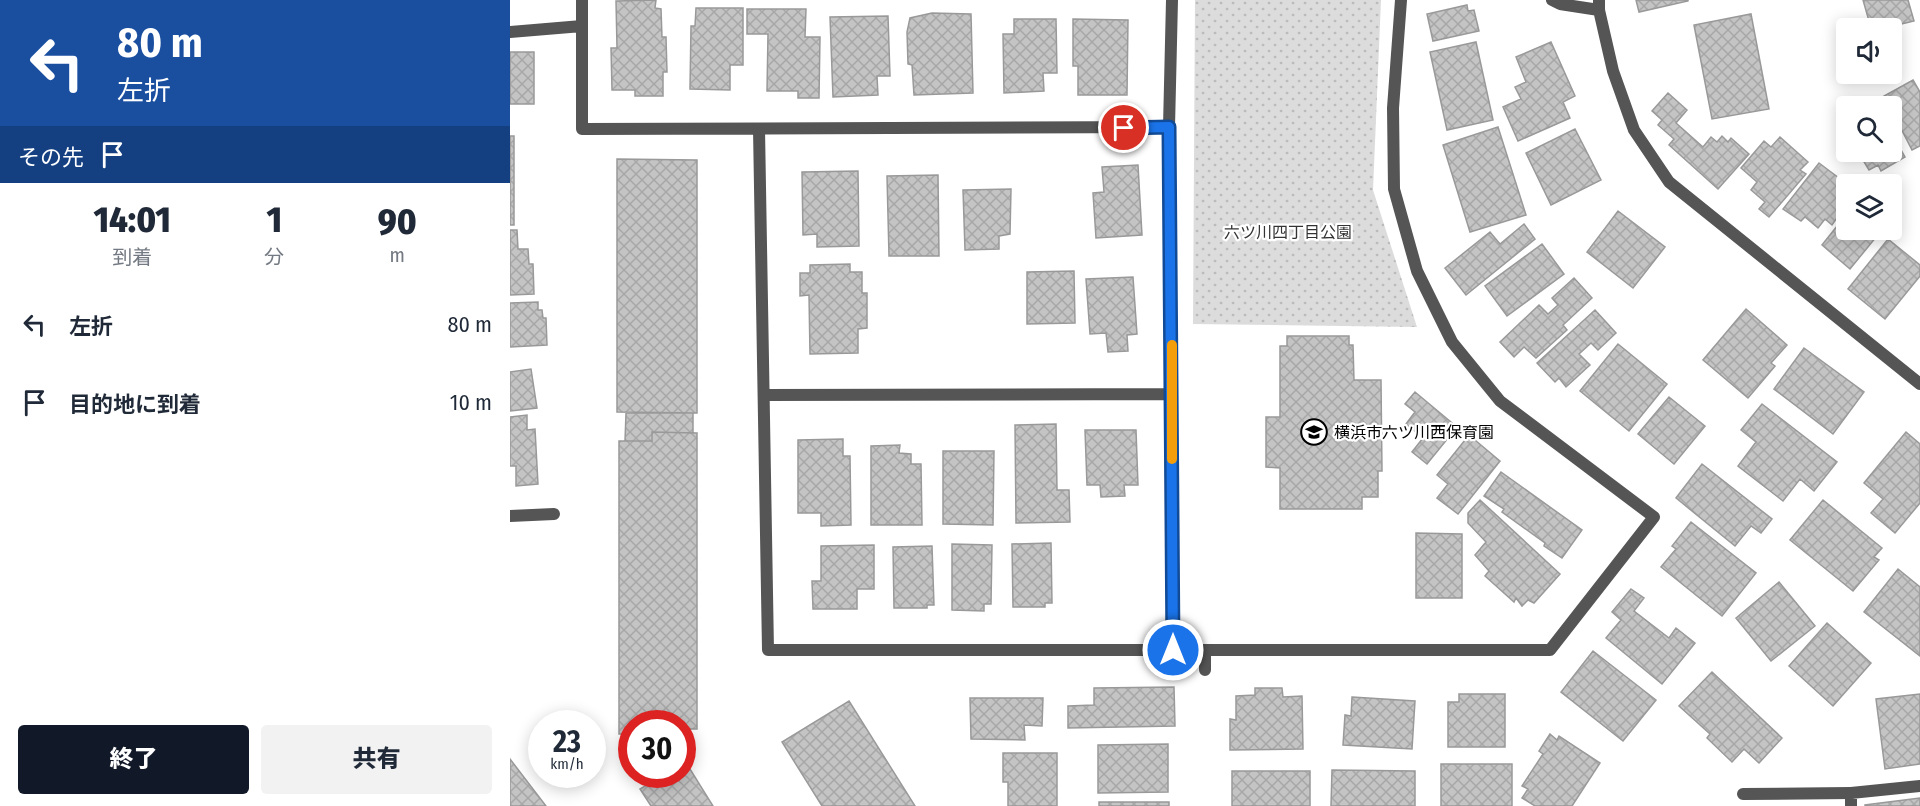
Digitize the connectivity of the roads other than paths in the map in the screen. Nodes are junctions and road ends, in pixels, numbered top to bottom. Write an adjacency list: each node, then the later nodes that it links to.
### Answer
1 (582, 0): 6 (street)
2 (1172, 0): 8 (street)
3 (1401, 0): 16 (street)
4 (1552, 0): 5 (street)
5 (1599, 5): 10 (street)
6 (582, 26): 7 (street); 9 (street)
7 (510, 32)
8 (1169, 127): 9 (street); 11 (street)
9 (759, 129): 12 (street)
10 (1920, 384)
11 (1172, 394): 12 (street); 15 (street)
12 (764, 395): 15 (street)
13 (554, 514): 14 (street)
14 (510, 516)
15 (1173, 650): 16 (street)
16 (1205, 650): 17 (street)
17 (1205, 670)
18 (1920, 786): 19 (street)
19 (1851, 793): 20 (street); 21 (street)
20 (1743, 794)
21 (1851, 806)

